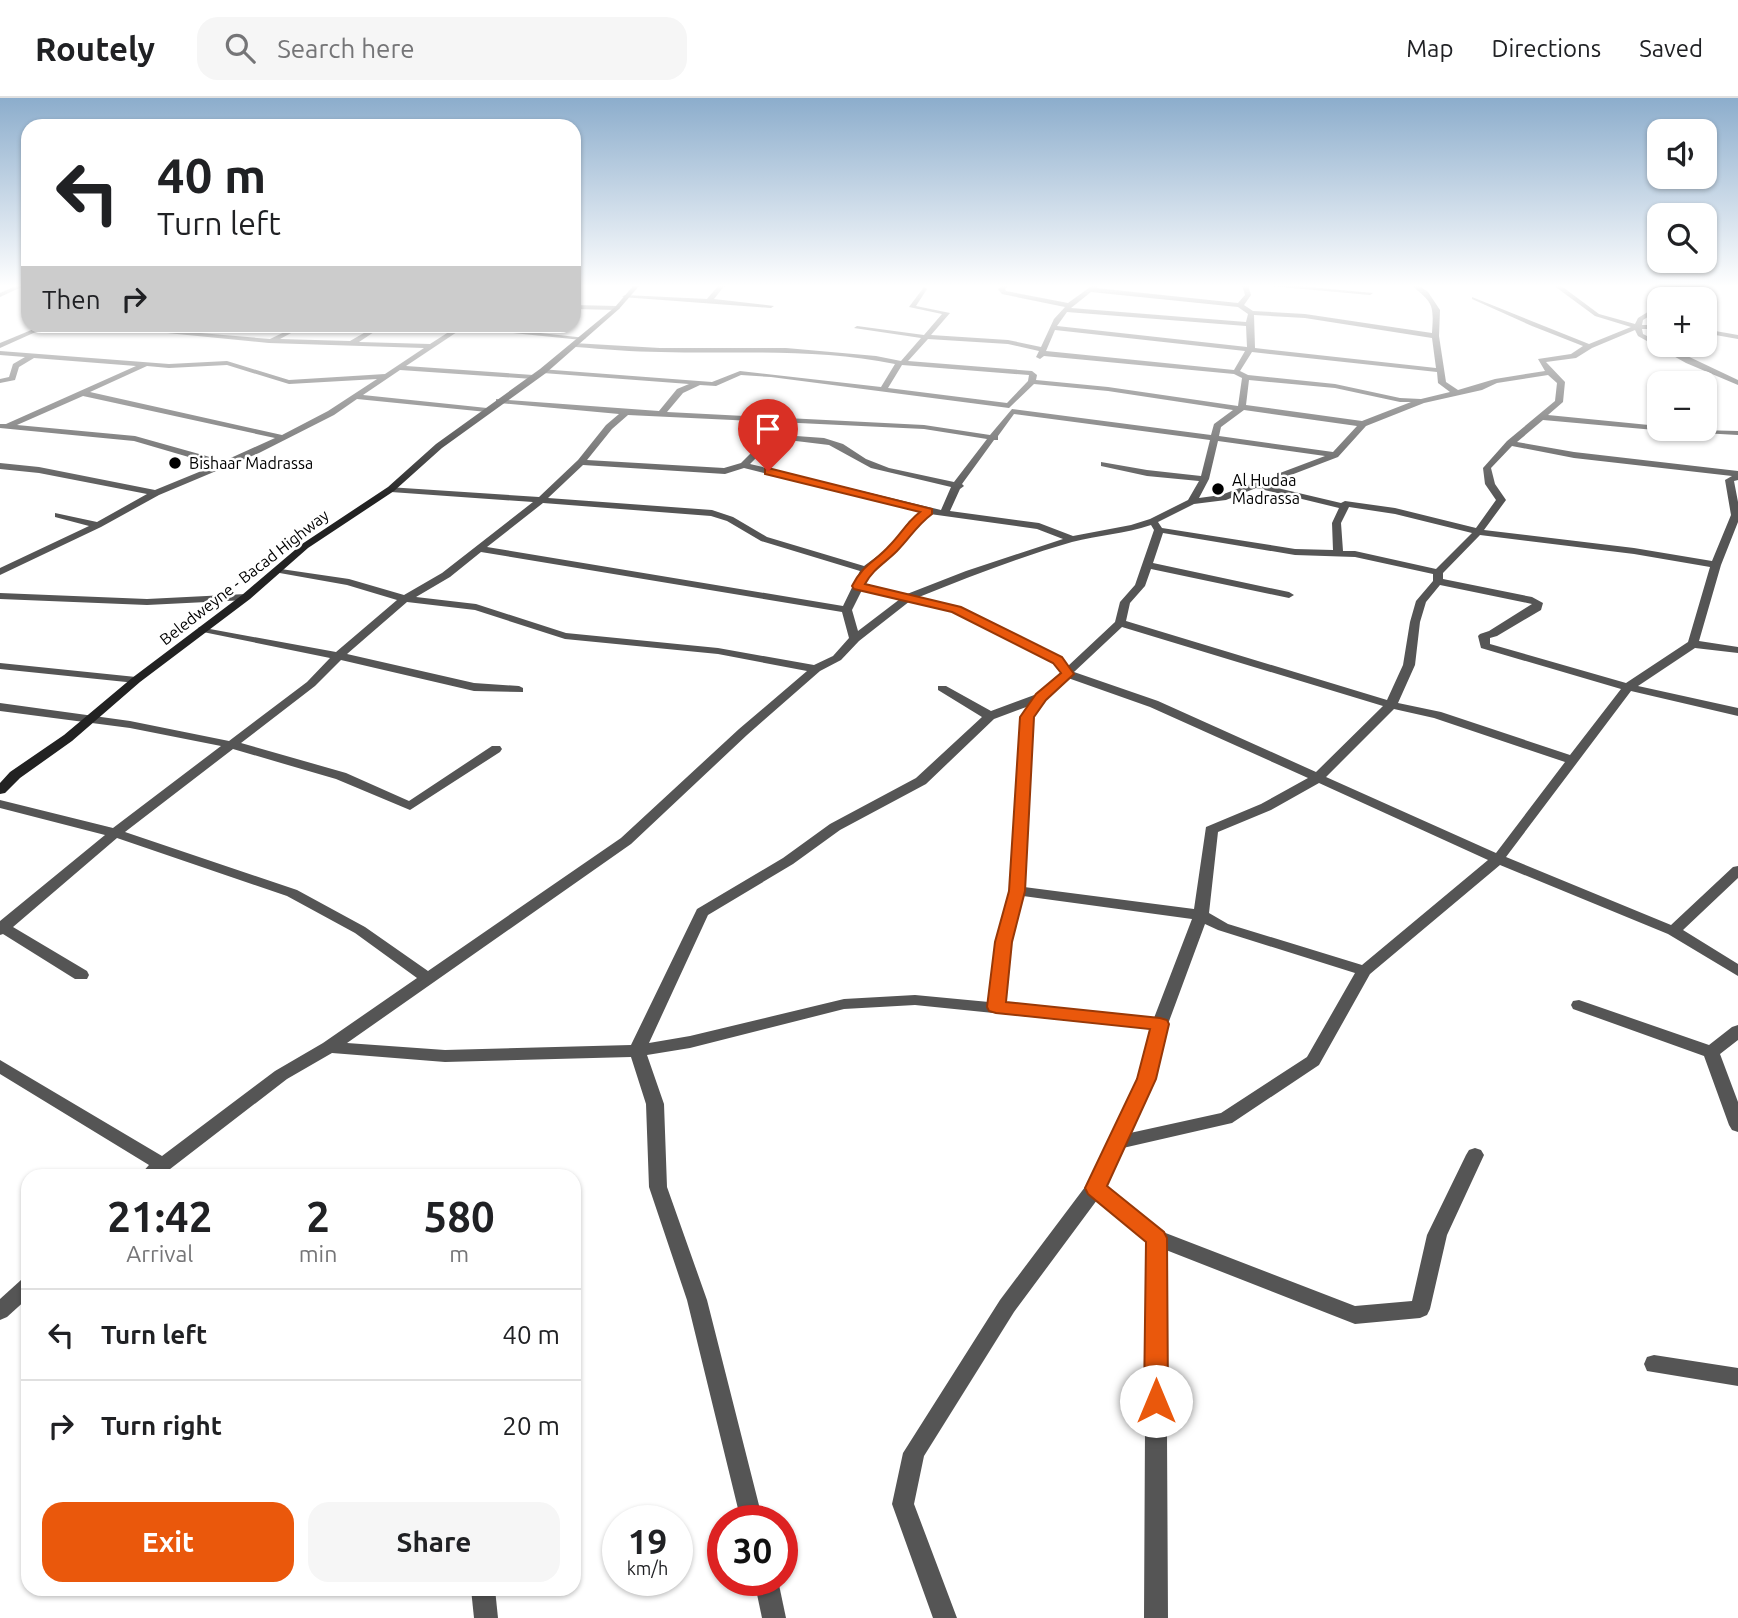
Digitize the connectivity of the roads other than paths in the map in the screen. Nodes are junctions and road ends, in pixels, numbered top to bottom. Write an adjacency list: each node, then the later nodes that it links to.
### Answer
1 (32, 356): 25 (street)
2 (45, 356): 15 (street)
3 (418, 356): 16 (street)
4 (561, 356): 18 (street, Beledweyne - Bacad Highway)
5 (853, 356): 14 (street)
6 (908, 356): 14 (street)
7 (1040, 356): 23 (street)
8 (1080, 356): 19 (street)
9 (1246, 356): 19 (street)
10 (1318, 356): 17 (street)
11 (1437, 356): 17 (street)
12 (1573, 356): 20 (street)
13 (1679, 356): 27 (street)
14 (902, 362): 23 (street); 28 (street)
15 (146, 364): 21 (street); 30 (street)
16 (399, 368): 21 (street); 22 (street)
17 (1438, 370): 29 (street)
18 (543, 371): 22 (street, Beledweyne - Bacad Highway); 26 (street)
19 (1236, 372): 24 (street)
20 (1550, 372): 29 (street); 39 (street)
21 (385, 376): 31 (street)
22 (533, 377): 32 (street, Beledweyne - Bacad Highway)
23 (1032, 377): 34 (street); 35 (street)
24 (1246, 377): 33 (street); 35 (street)
25 (0, 381)
26 (698, 383): 28 (street); 38 (street)
27 (1738, 383)
28 (883, 390): 34 (street)
29 (1455, 392): 33 (street)
30 (82, 393): 41 (street); 45 (street)
31 (358, 397): 36 (street); 45 (street)
32 (499, 401): 36 (street, Beledweyne - Bacad Highway); 37 (street)
33 (1422, 401): 40 (street)
34 (1011, 408): 46 (street); 47 (street)
35 (1242, 408): 40 (street); 46 (street)
36 (487, 410): 59 (street, Beledweyne - Bacad Highway)
37 (626, 412): 38 (street); 50 (street)
38 (662, 413): 47 (street)
39 (1542, 416): 42 (street); 48 (street)
40 (1363, 424): 49 (street)
41 (4, 426): 51 (street)
42 (1647, 427)
43 (1717, 432): 44 (street)
44 (1738, 433)
45 (282, 437): 51 (street)
46 (1213, 437): 49 (street); 56 (street)
47 (995, 438): 58 (street)
48 (1510, 443): 55 (street); 70 (street)
49 (1335, 454): 57 (street)
50 (582, 462): 53 (street); 61 (street)
51 (223, 464): 60 (street)
52 (1104, 464): 56 (street)
53 (744, 465): 58 (street); 64 (street)
54 (0, 466): 60 (street)
55 (1738, 476): 66 (street)
56 (1205, 479): 62 (street)
57 (1253, 485): 62 (street); 63 (street)
58 (959, 486): 65 (street)
59 (391, 489): 61 (street); 78 (street, Beledweyne - Bacad Highway)
60 (156, 493): 68 (street)
61 (540, 501): 72 (street); 79 (street)
62 (1192, 502): 69 (street)
63 (1345, 507): 70 (street); 73 (street)
64 (928, 511): 65 (street); 79 (street)
65 (945, 512): 71 (street)
66 (1737, 515): 77 (street)
67 (58, 516): 68 (street)
68 (98, 526): 74 (street)
69 (1156, 526): 71 (street); 73 (street); 76 (street)
70 (1480, 532): 77 (street); 81 (street)
71 (1072, 539): 86 (street)
72 (481, 550): 87 (street); 88 (street)
73 (1339, 555): 81 (street)
74 (25, 558): 75 (street); 80 (street)
75 (0, 560)
76 (1147, 565): 83 (street); 89 (street)
77 (1716, 565): 92 (street)
78 (278, 570): 85 (street, Beledweyne - Bacad Highway); 87 (street)
79 (866, 570): 82 (street)
80 (0, 572)
81 (1438, 576): 99 (street); 103 (street)
82 (858, 586): 86 (street); 88 (street)
83 (1289, 595)
84 (0, 596): 85 (street)
85 (246, 597): 90 (street, Beledweyne - Bacad Highway)
86 (909, 597): 91 (street); 97 (street)
87 (405, 599): 94 (street); 96 (street)
88 (847, 610): 91 (street)
89 (1120, 623): 97 (street); 103 (street)
90 (203, 629): 94 (street); 98 (street, Beledweyne - Bacad Highway)
91 (855, 639): 96 (street)
92 (1693, 644): 93 (street); 99 (street)
93 (1738, 650)
94 (338, 656): 101 (street); 108 (street)
95 (0, 666): 98 (street)
96 (816, 669): 124 (street)
97 (1068, 674): 102 (street); 111 (street)
98 (136, 680): 107 (street, Beledweyne - Bacad Highway)
99 (1628, 687): 105 (street); 110 (street)
100 (943, 688): 106 (street)
101 (519, 690)
102 (1041, 697): 106 (street); 117 (street)
103 (1391, 705): 110 (street); 111 (street)
104 (0, 707): 107 (street)
105 (1738, 712)
106 (990, 716): 130 (street)
107 (91, 717): 108 (street); 112 (street, Beledweyne - Bacad Highway)
108 (228, 745): 109 (street); 114 (street)
109 (496, 749)
110 (1571, 760): 115 (street)
111 (1317, 779): 115 (street); 118 (street)
112 (0, 790)
113 (0, 804): 114 (street)
114 (115, 832): 119 (street); 124 (street)
115 (1498, 859): 120 (street); 121 (street)
116 (1738, 870): 120 (street)
117 (1017, 891): 118 (street); 126 (street)
118 (1201, 915): 121 (street); 127 (street)
119 (1, 928): 123 (street)
120 (1673, 931): 122 (street)
121 (1364, 971): 134 (street)
122 (1738, 971)
123 (81, 975)
124 (429, 979): 129 (street)
125 (1579, 1005): 131 (street)
126 (996, 1007): 127 (street); 130 (street)
127 (1160, 1024): 134 (street)
128 (1738, 1031): 131 (street)
129 (329, 1047): 130 (street); 137 (street)
130 (637, 1051): 144 (street)
131 (1711, 1052): 133 (street)
132 (0, 1066): 136 (street)
133 (1738, 1125)
134 (1117, 1143): 138 (street)
135 (1475, 1155): 139 (street)
136 (153, 1169)
137 (155, 1169)
138 (1095, 1188): 139 (street); 149 (street)
139 (1156, 1238): 150 (street)
140 (21, 1292): 141 (street)
141 (0, 1311)
142 (1654, 1364): 143 (street)
143 (1738, 1377)
144 (748, 1505)
145 (483, 1596): 147 (street)
146 (769, 1596): 148 (street)
147 (486, 1618)
148 (774, 1618)
149 (945, 1618)
150 (1156, 1618)

